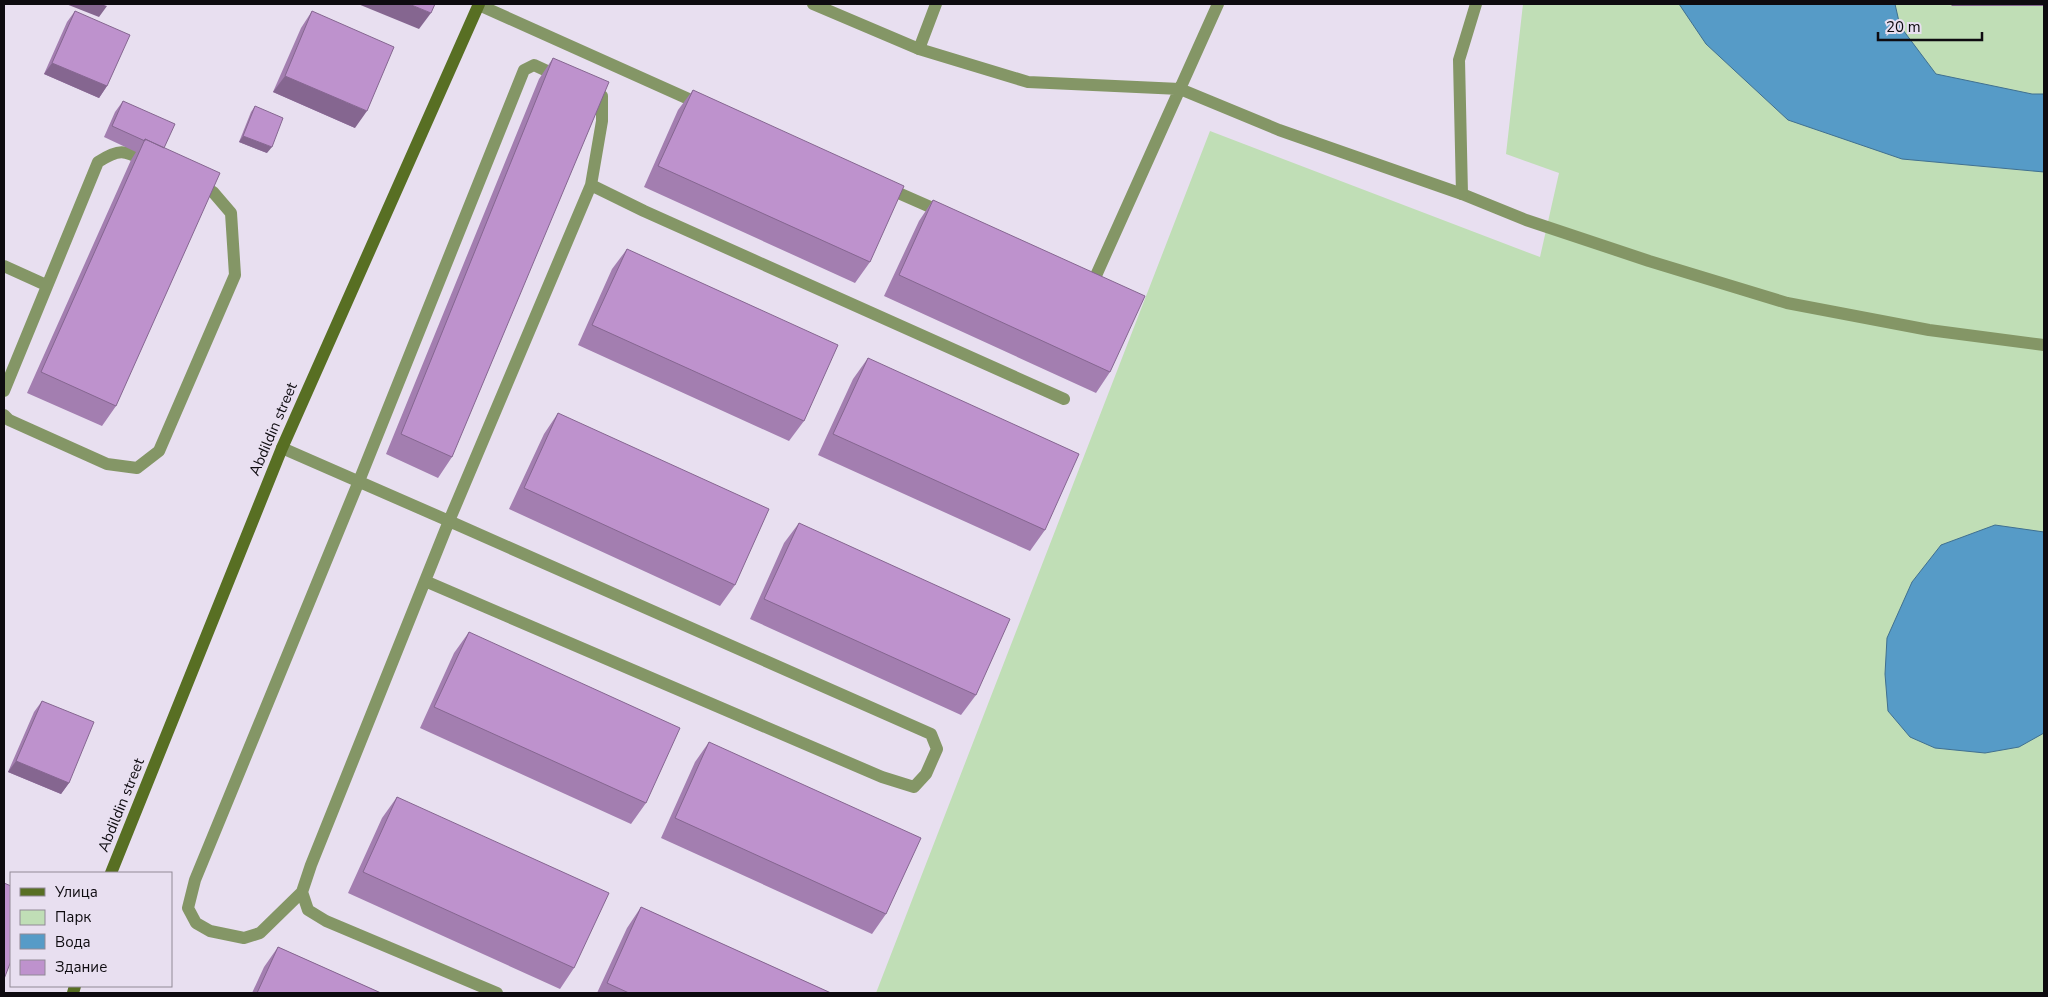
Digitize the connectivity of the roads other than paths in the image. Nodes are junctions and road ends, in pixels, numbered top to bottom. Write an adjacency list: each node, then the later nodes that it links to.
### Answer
1 (479, 4): 8 (street); 22 (main road, Abdildin street)
2 (813, 4): 6 (street)
3 (936, 4): 6 (street)
4 (1218, 4): 7 (street)
5 (1476, 4): 13 (street)
6 (919, 49): 7 (street)
7 (1180, 89): 13 (street); 16 (street)
8 (714, 110)
9 (159, 167): 17 (street)
10 (186, 180): 21 (street)
11 (877, 183): 14 (street)
12 (591, 185): 20 (street); 23 (street); 24 (street)
13 (1462, 194): 18 (street)
14 (958, 220)
15 (4, 266): 17 (street)
16 (1076, 272)
17 (46, 285): 19 (street)
18 (2044, 345)
19 (4, 391)
20 (1064, 399)
21 (4, 415)
22 (282, 448): 23 (street); 26 (main road, Abdildin street)
23 (359, 481): 24 (street); 27 (street)
24 (449, 521): 25 (street); 25 (street)
25 (425, 581): 27 (street)
26 (111, 872)
27 (302, 892): 28 (street)
28 (498, 993)

